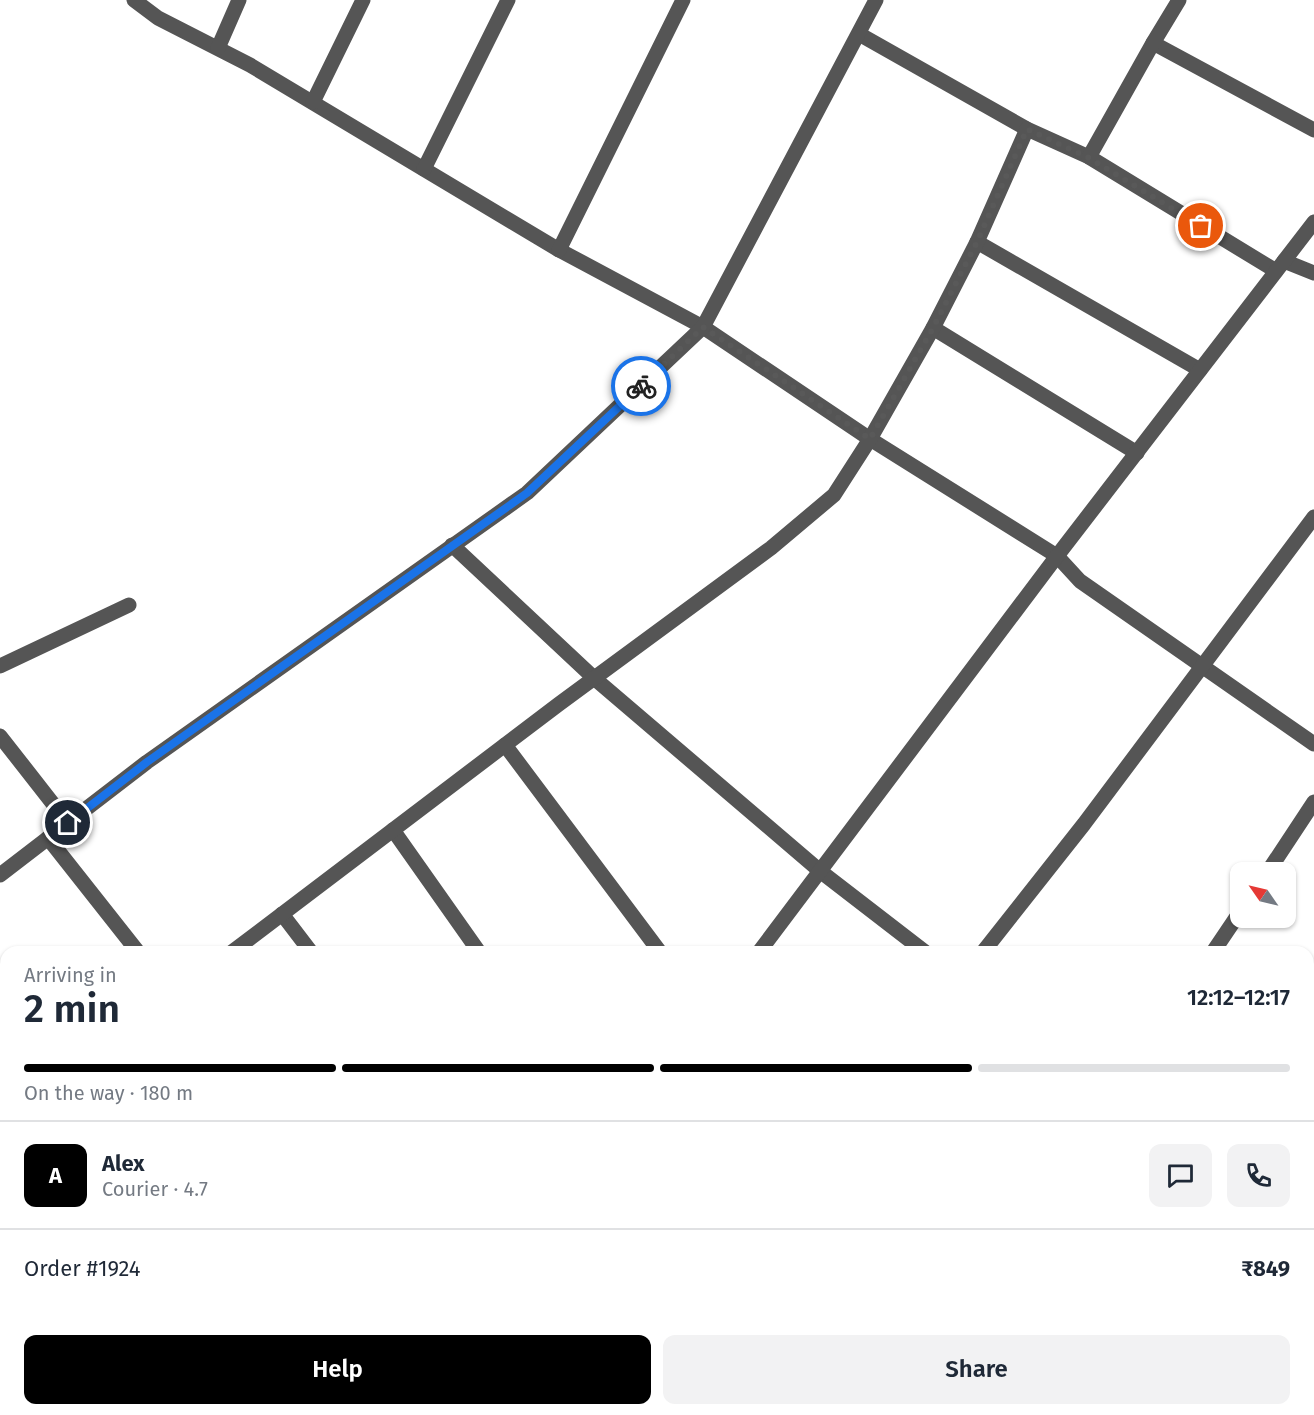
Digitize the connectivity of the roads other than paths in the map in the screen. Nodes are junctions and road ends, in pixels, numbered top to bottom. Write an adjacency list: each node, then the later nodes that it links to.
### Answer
1 (134, 0): 10 (street)
2 (239, 0): 10 (street)
3 (363, 0): 11 (street)
4 (508, 0): 15 (street)
5 (683, 0): 18 (street)
6 (876, 0): 8 (street)
7 (1179, 0): 9 (street)
8 (860, 34): 12 (street); 21 (street)
9 (1153, 43): 13 (street); 14 (street)
10 (218, 48): 11 (street)
11 (313, 102): 15 (street)
12 (1027, 129): 14 (street); 17 (street)
13 (1314, 130)
14 (1089, 158): 19 (street)
15 (424, 169): 18 (street)
16 (1314, 222): 19 (street)
17 (977, 242): 22 (street); 23 (street)
18 (559, 250): 21 (street)
19 (1280, 266): 20 (street); 23 (street)
20 (1314, 273)
21 (703, 327): 24 (street); 27 (street)
22 (933, 328): 24 (street); 25 (street)
23 (1200, 370): 25 (street)
24 (870, 439): 28 (street); 32 (street)
25 (1137, 453): 28 (street)
26 (1314, 517): 31 (street)
27 (452, 545): 32 (street); 37 (street)
28 (1057, 556): 31 (street); 41 (street)
29 (129, 605): 30 (street)
30 (0, 666)
31 (1202, 666): 34 (street); 52 (street)
32 (594, 678): 35 (street); 41 (street)
33 (0, 736): 37 (street)
34 (1314, 744)
35 (505, 745): 38 (street); 49 (street)
36 (1314, 802): 40 (street)
37 (68, 823): 39 (street)
38 (393, 830): 43 (street); 48 (street)
39 (48, 838): 42 (street); 45 (street)
40 (1274, 862)
41 (820, 871): 50 (street); 51 (street)
42 (0, 875)
43 (282, 914): 46 (street); 47 (street)
44 (1230, 927): 53 (street)
45 (133, 946)
46 (240, 946)
47 (306, 946)
48 (475, 946)
49 (656, 946)
50 (764, 946)
51 (917, 946)
52 (988, 946)
53 (1217, 946)

